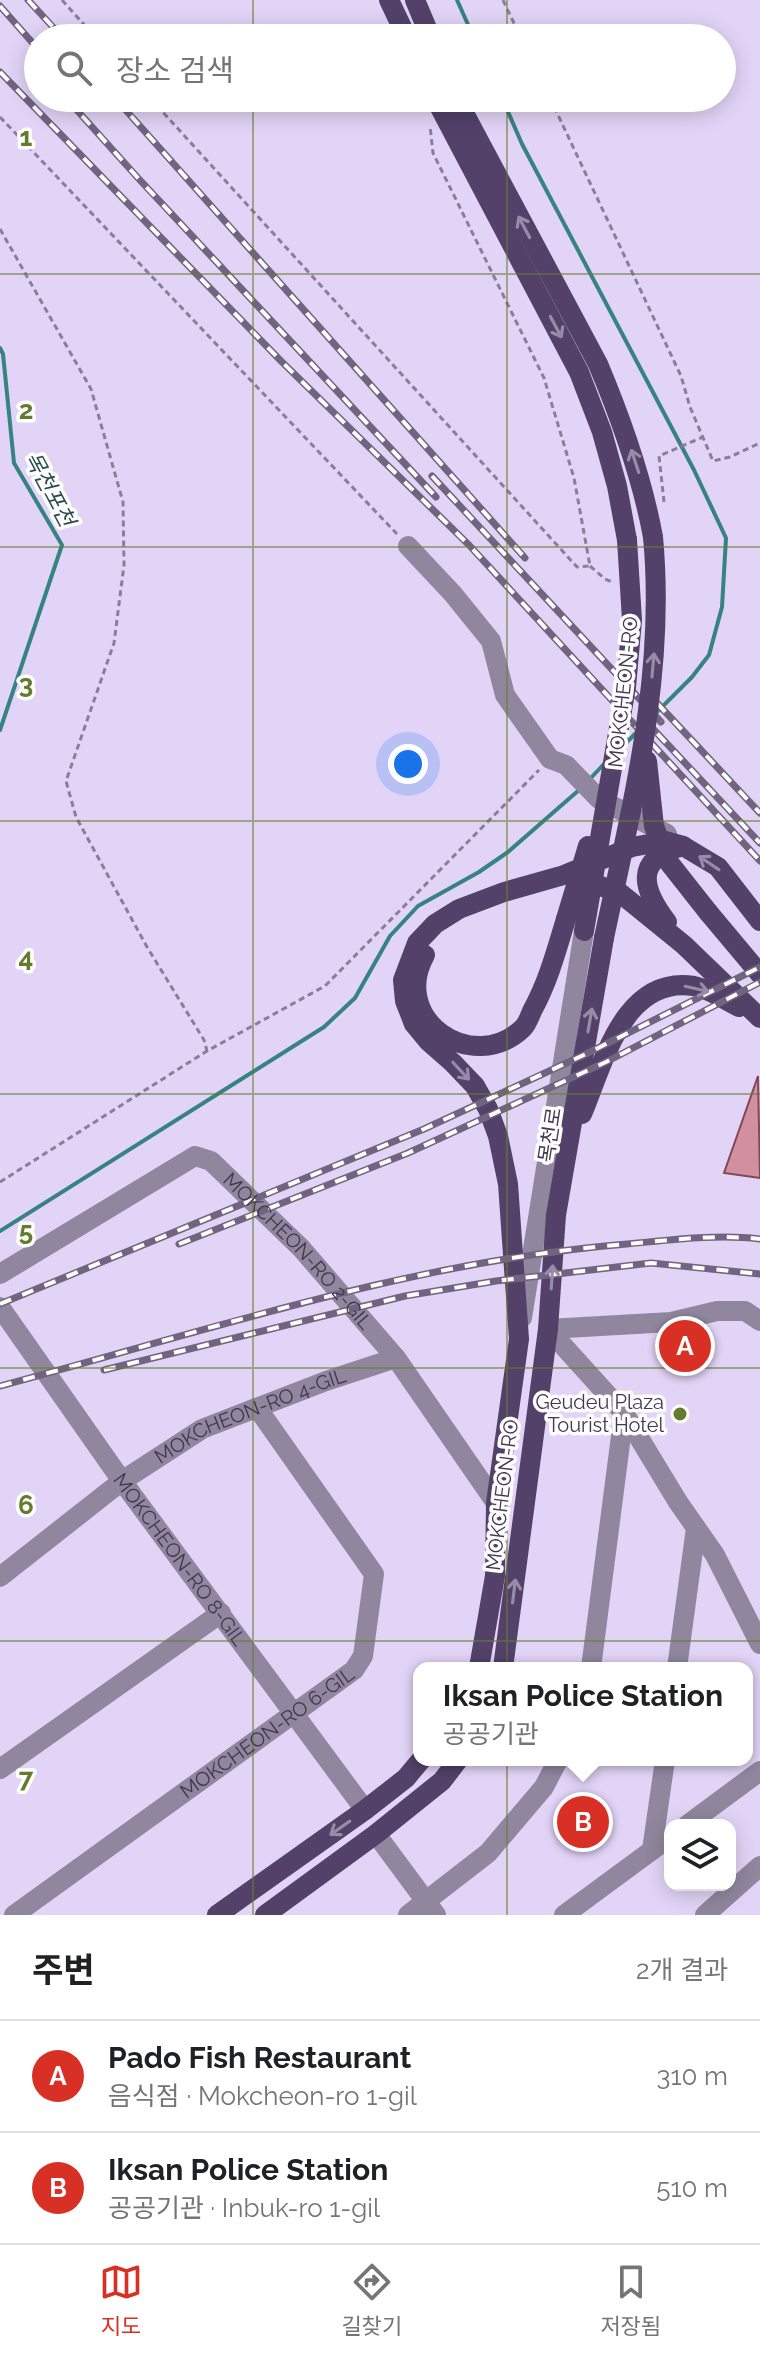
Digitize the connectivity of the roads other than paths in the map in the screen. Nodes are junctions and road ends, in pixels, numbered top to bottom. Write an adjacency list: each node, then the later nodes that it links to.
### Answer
1 (389, 0): 3 (main road)
2 (415, 0): 4 (main road)
3 (400, 24)
4 (425, 24)
5 (449, 112): 9 (main road, one-way to 9, bridge)
6 (450, 112): 8 (main road, MOKCHEON-RO, one-way to 6, bridge)
7 (408, 546): 10 (street)
8 (646, 743): 14 (main road, bridge); 16 (main road, MOKCHEON-RO, one-way to 8, bridge)
9 (610, 773): 12 (main road, bridge); 13 (main road, bridge)
10 (683, 846): 11 (main road, one-way to 10); 13 (main road); 21 (main road, MOKCHEON-RO, one-way to 21)
11 (760, 921)
12 (584, 931): 21 (street, 목천로)
13 (684, 945): 15 (main road)
14 (760, 974)
15 (760, 1018): 16 (main road, one-way to 15)
16 (565, 1168): 20 (main road, MOKCHEON-RO, one-way to 16)
17 (0, 1274): 22 (street, MOKCHEON-RO 2-GIL)
18 (0, 1307): 25 (street, MOKCHEON-RO 8-GIL)
19 (760, 1321): 20 (street)
20 (548, 1329): 24 (street); 32 (main road, MOKCHEON-RO, one-way to 20)
21 (519, 1339): 26 (main road, MOKCHEON-RO)
22 (396, 1358): 23 (street, MOKCHEON-RO 4-GIL); 26 (street, MOKCHEON-RO 2-GIL)
23 (258, 1409): 25 (street, MOKCHEON-RO 4-GIL); 35 (street, MOKCHEON-RO 6-GIL)
24 (624, 1413): 27 (street); 33 (street)
25 (122, 1481): 28 (street, MOKCHEON-RO 4-GIL); 29 (street, MOKCHEON-RO 8-GIL)
26 (496, 1503): 31 (main road, MOKCHEON-RO)
27 (696, 1528): 30 (street); 34 (street)
28 (0, 1577)
29 (221, 1613): 35 (street, MOKCHEON-RO 8-GIL); 40 (street)
30 (760, 1644)
31 (480, 1662)
32 (504, 1662)
33 (592, 1662)
34 (678, 1662)
35 (293, 1714): 42 (street, MOKCHEON-RO 8-GIL); 51 (street, MOKCHEON-RO 6-GIL)
36 (416, 1766): 42 (main road)
37 (453, 1766): 44 (main road)
38 (555, 1766): 49 (street)
39 (664, 1766): 46 (street)
40 (0, 1769)
41 (760, 1771): 43 (street)
42 (365, 1810): 52 (main road, one-way to 52)
43 (695, 1819)
44 (376, 1834): 49 (street); 53 (main road)
45 (664, 1841): 46 (street)
46 (652, 1850): 55 (street)
47 (760, 1866): 56 (street)
48 (0, 1908): 50 (street)
49 (431, 1908): 54 (street)
50 (5, 1915)
51 (14, 1915)
52 (217, 1915)
53 (265, 1915)
54 (408, 1915)
55 (564, 1915)
56 (705, 1915)

